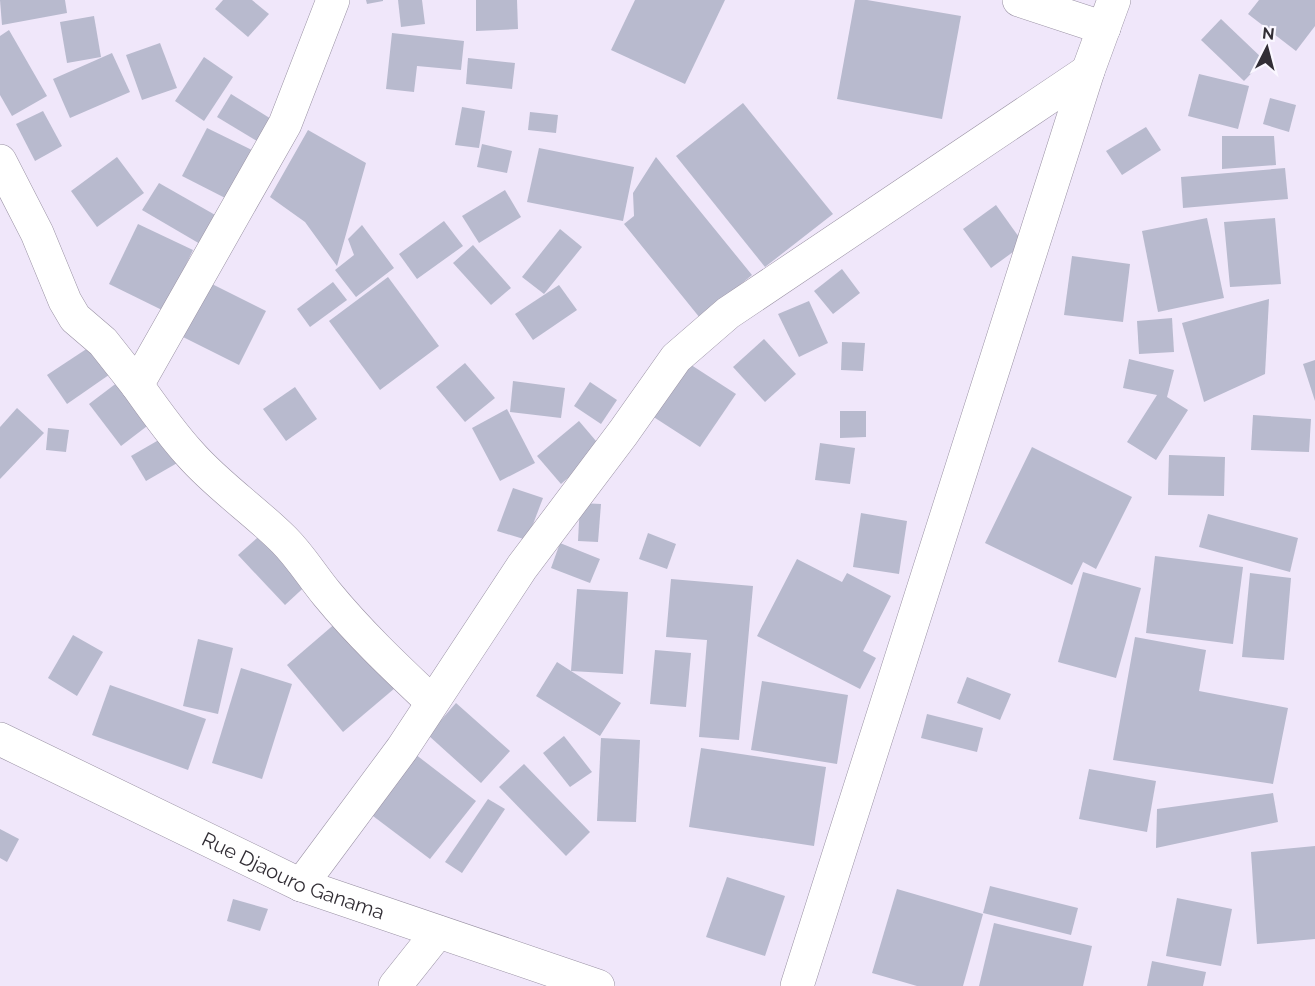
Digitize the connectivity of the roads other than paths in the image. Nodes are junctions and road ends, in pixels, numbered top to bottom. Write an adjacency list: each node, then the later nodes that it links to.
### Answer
1 (333, 0): 6 (street)
2 (1019, 0): 3 (street)
3 (1109, 14): 4 (street)
4 (1088, 71): 7 (street); 13 (street)
5 (0, 161): 6 (street)
6 (137, 385): 7 (street)
7 (432, 702): 9 (street)
8 (0, 739): 9 (street, Rue Djaouro Ganama)
9 (301, 885): 10 (street, Rue Djaouro Ganama)
10 (438, 932): 11 (street); 12 (street, Rue Djaouro Ganama)
11 (394, 986)
12 (598, 986)
13 (797, 986)

